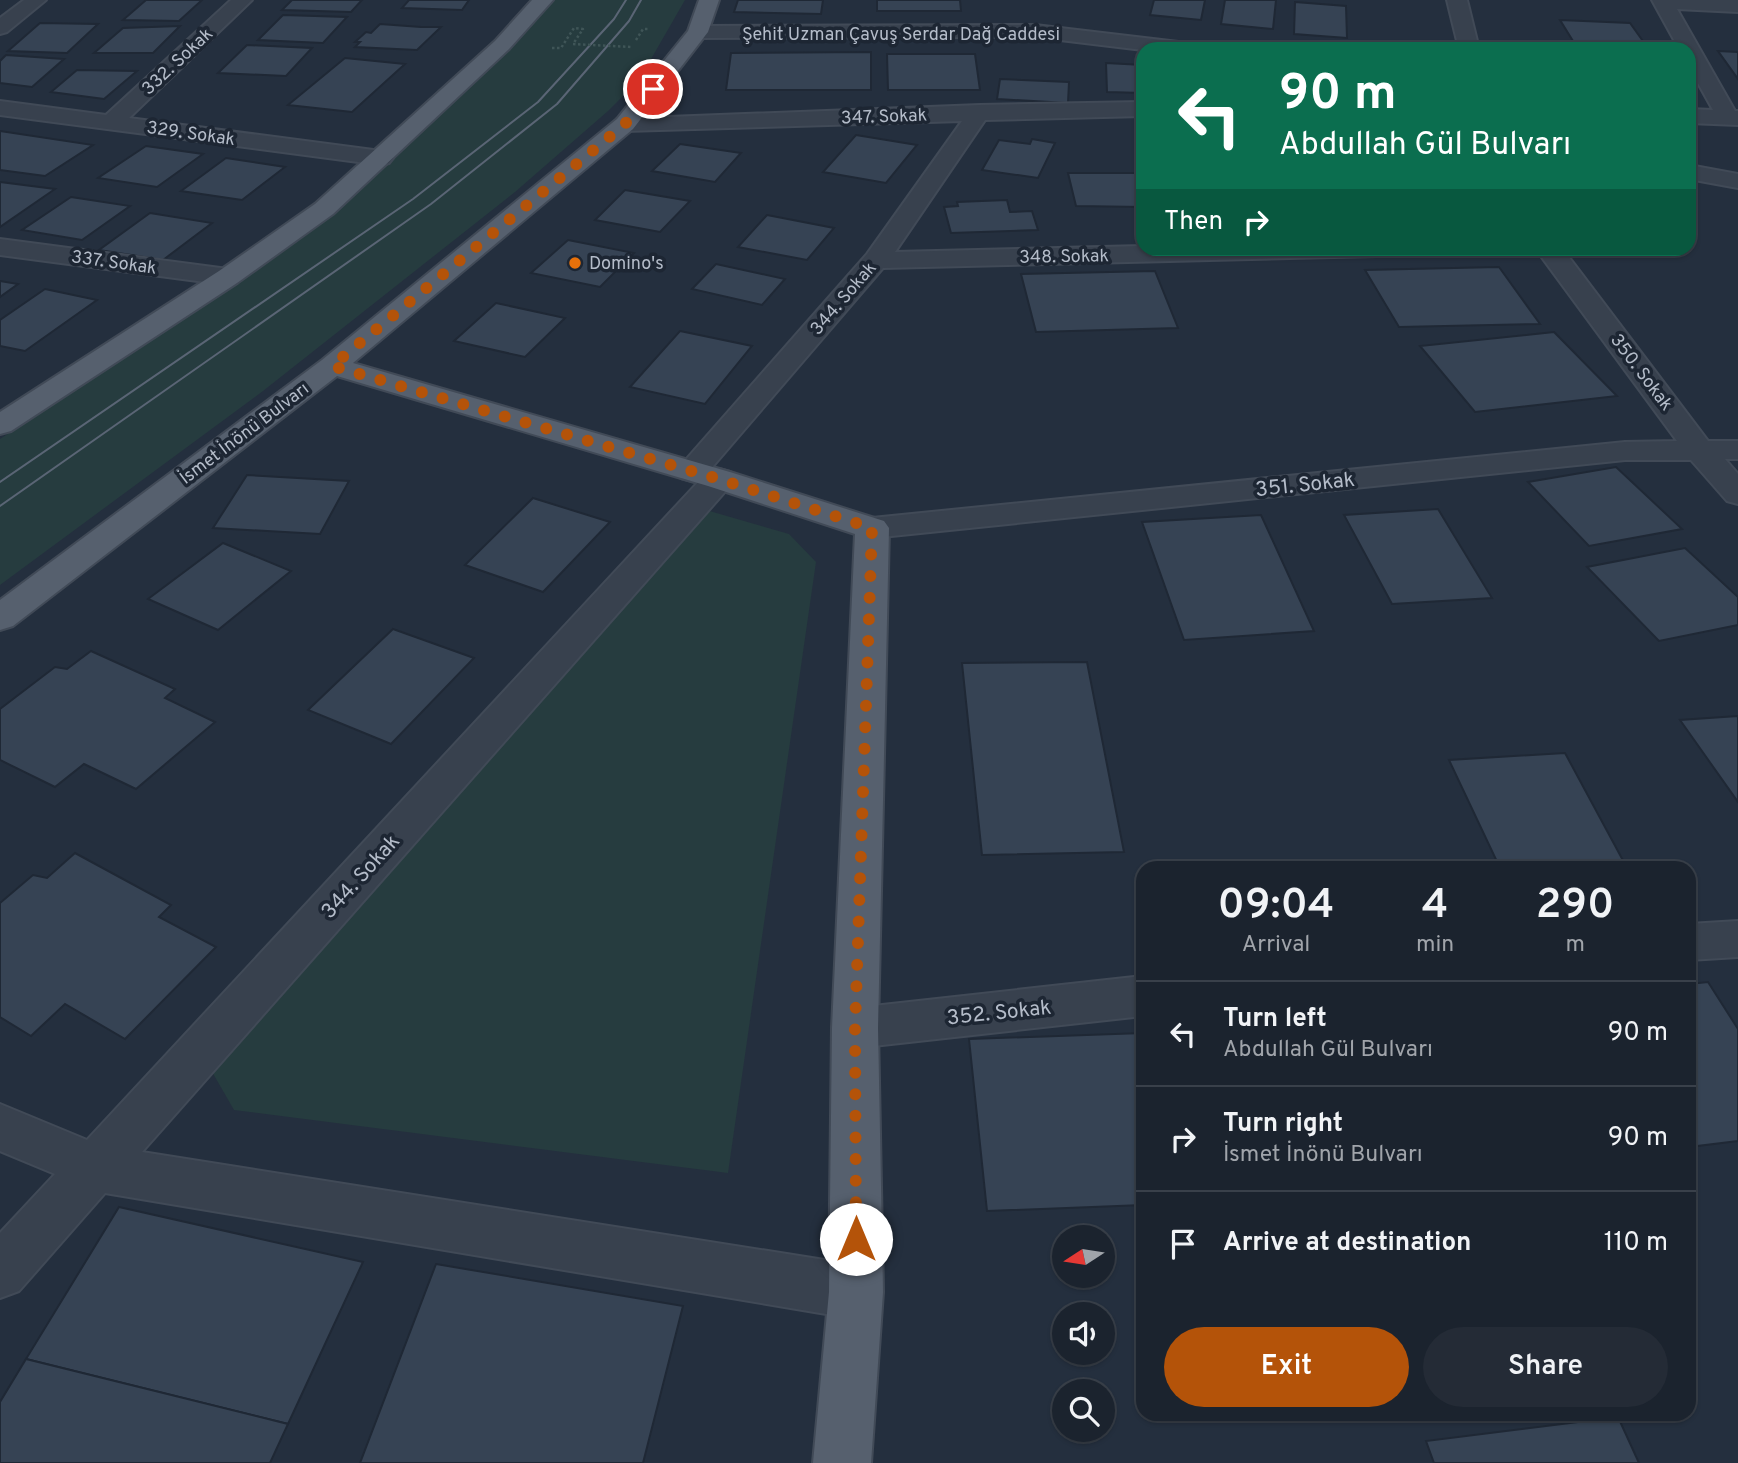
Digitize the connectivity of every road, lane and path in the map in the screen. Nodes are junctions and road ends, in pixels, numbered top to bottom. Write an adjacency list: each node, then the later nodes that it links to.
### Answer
1 (36, 0): 8 (street)
2 (242, 0): 21 (street, 332. Sokak)
3 (543, 0): 23 (main road)
4 (709, 0): 9 (main road, İsmet İnönü Bulvarı)
5 (1457, 0): 11 (street)
6 (1663, 1): 7 (street); 12 (street)
7 (1738, 6)
8 (0, 28)
9 (698, 32): 10 (street, Şehit Uzman Çavuş Serdar Dağ Caddesi); 22 (main road, İsmet İnönü Bulvarı)
10 (1148, 42)
11 (1467, 42)
12 (1688, 42)
13 (632, 47): 14 (path, bridge)
14 (561, 48)
15 (1696, 56): 20 (street)
16 (0, 108): 21 (street, 329. Sokak)
17 (1136, 109): 18 (street, 347. Sokak)
18 (980, 113): 22 (street, 347. Sokak); 29 (street, 344. Sokak)
19 (1696, 116): 20 (street)
20 (1733, 118)
21 (112, 122): 23 (street, 329. Sokak)
22 (625, 124): 31 (main road, İsmet İnönü Bulvarı)
23 (381, 158): 30 (main road)
24 (1696, 173): 25 (street)
25 (1738, 181)
26 (0, 247): 30 (street, 337. Sokak)
27 (1136, 254): 29 (street, 348. Sokak)
28 (1554, 256): 34 (street, 350. Sokak)
29 (876, 260): 35 (street, 344. Sokak)
30 (228, 277): 32 (main road)
31 (332, 366): 35 (main road); 38 (main road, İsmet İnönü Bulvarı)
32 (0, 425)
33 (1738, 450): 34 (street, 351. Sokak)
34 (1700, 451): 36 (street, 350. Sokak); 37 (street, 351. Sokak)
35 (706, 475): 37 (main road); 44 (street, 344. Sokak)
36 (1738, 494)
37 (872, 528): 42 (main road)
38 (0, 618)
39 (1738, 939): 40 (street)
40 (1696, 942)
41 (1136, 997): 42 (street, 352. Sokak)
42 (855, 1028): 46 (main road)
43 (0, 1127): 44 (street)
44 (96, 1168): 45 (street, 344. Sokak); 46 (street)
45 (0, 1272)
46 (856, 1292): 47 (main road)
47 (842, 1463)

